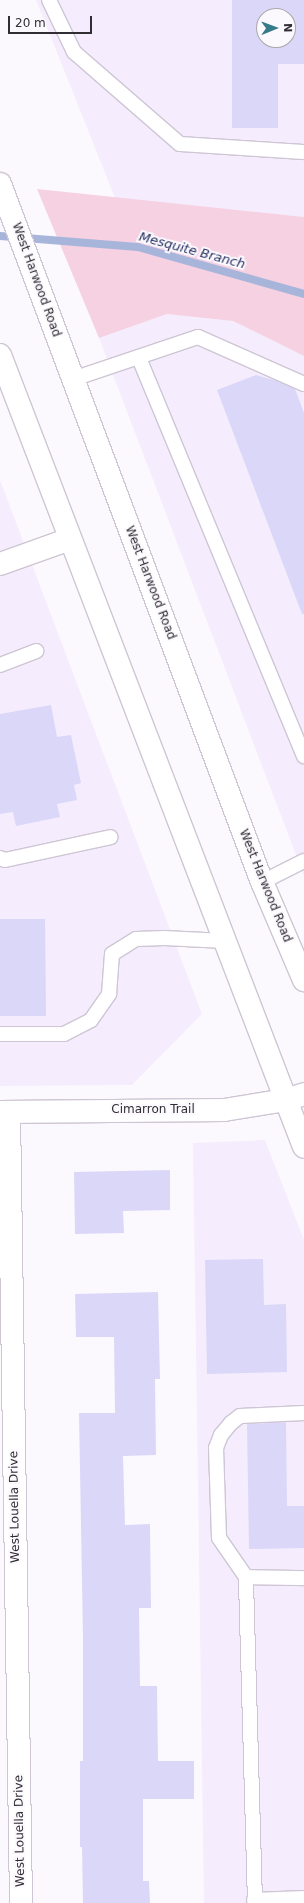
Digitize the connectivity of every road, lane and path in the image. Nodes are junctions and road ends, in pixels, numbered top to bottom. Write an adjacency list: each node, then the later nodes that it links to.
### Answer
1 (49, 0): 2 (lane)
2 (304, 152)
3 (0, 184): 6 (main road, West Harwood Road)
4 (0, 355): 8 (main road)
5 (139, 358): 6 (lane); 7 (lane); 12 (lane)
6 (73, 378): 16 (main road, West Harwood Road)
7 (304, 384)
8 (70, 539): 9 (main road); 17 (main road)
9 (0, 564)
10 (36, 651): 11 (lane)
11 (0, 665)
12 (304, 756)
13 (111, 837): 14 (lane)
14 (0, 858)
15 (304, 861): 16 (lane)
16 (262, 882): 18 (main road, West Harwood Road)
17 (225, 941): 19 (lane); 20 (main road)
18 (304, 980)
19 (0, 1034)
20 (295, 1097): 21 (main road, Cimarron Trail); 22 (main road)
21 (5, 1112): 28 (main road, West Louella Drive)
22 (304, 1147)
23 (304, 1413): 24 (lane)
24 (246, 1577): 25 (lane); 27 (lane)
25 (304, 1578)
26 (304, 1898): 27 (lane)
27 (254, 1901)
28 (21, 1903)

